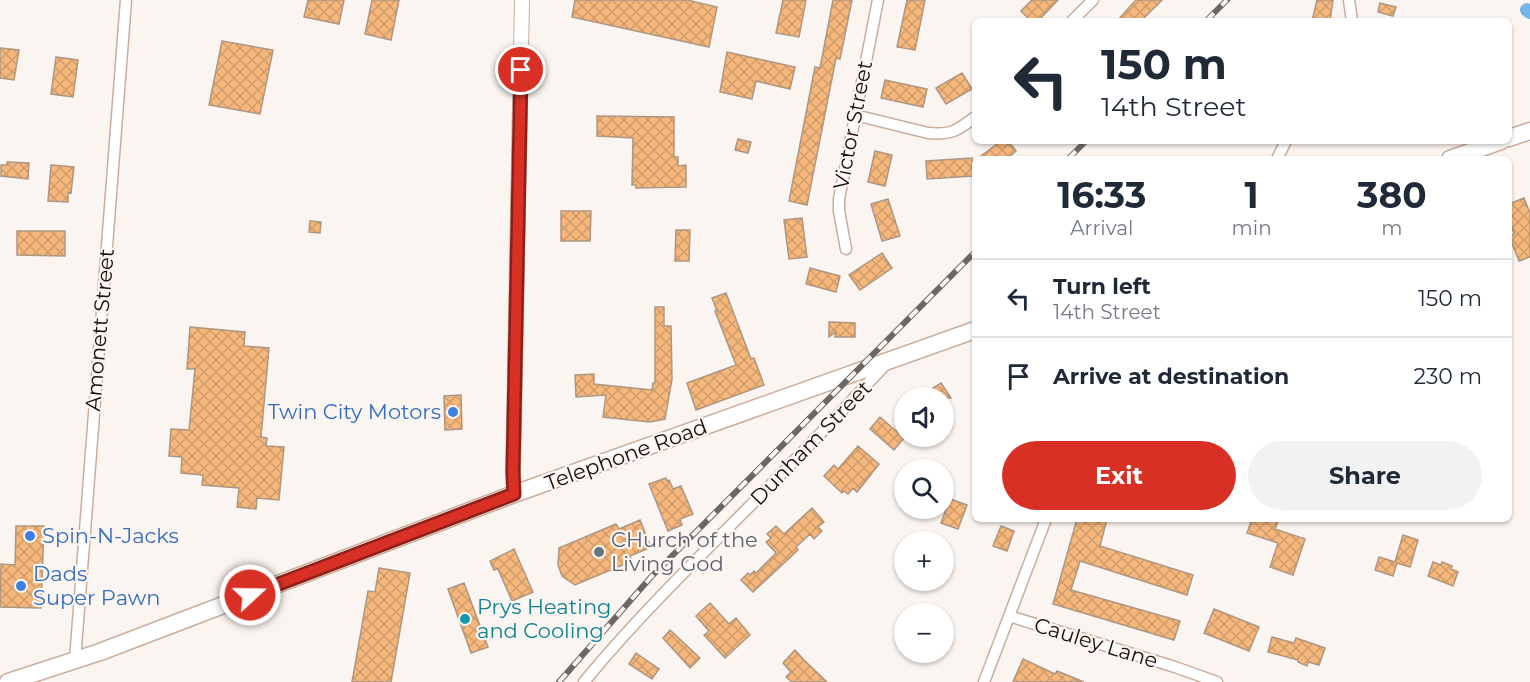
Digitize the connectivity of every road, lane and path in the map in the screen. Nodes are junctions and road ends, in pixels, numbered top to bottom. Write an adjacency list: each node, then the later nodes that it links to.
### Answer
1 (126, 0): 20 (street, Amonett Street)
2 (522, 0): 17 (street)
3 (878, 0): 8 (street, Victor Street)
4 (1093, 0): 6 (street)
5 (1349, 0): 7 (street)
6 (1075, 18)
7 (1352, 18)
8 (855, 115): 9 (street); 14 (street, Victor Street)
9 (972, 119)
10 (1530, 131): 11 (main road)
11 (1512, 137)
12 (1492, 144): 13 (main road)
13 (1458, 156)
14 (846, 249)
15 (972, 332): 16 (main road, Telephone Road)
16 (889, 361): 17 (main road, Telephone Road); 23 (street, Dunham Street)
17 (514, 494): 20 (main road, Telephone Road)
18 (1045, 522): 19 (street)
19 (1009, 616): 21 (street, Cauley Lane); 24 (street)
20 (75, 660): 22 (main road, Telephone Road)
21 (1210, 681)
22 (8, 682)
23 (584, 682)
24 (984, 682)

